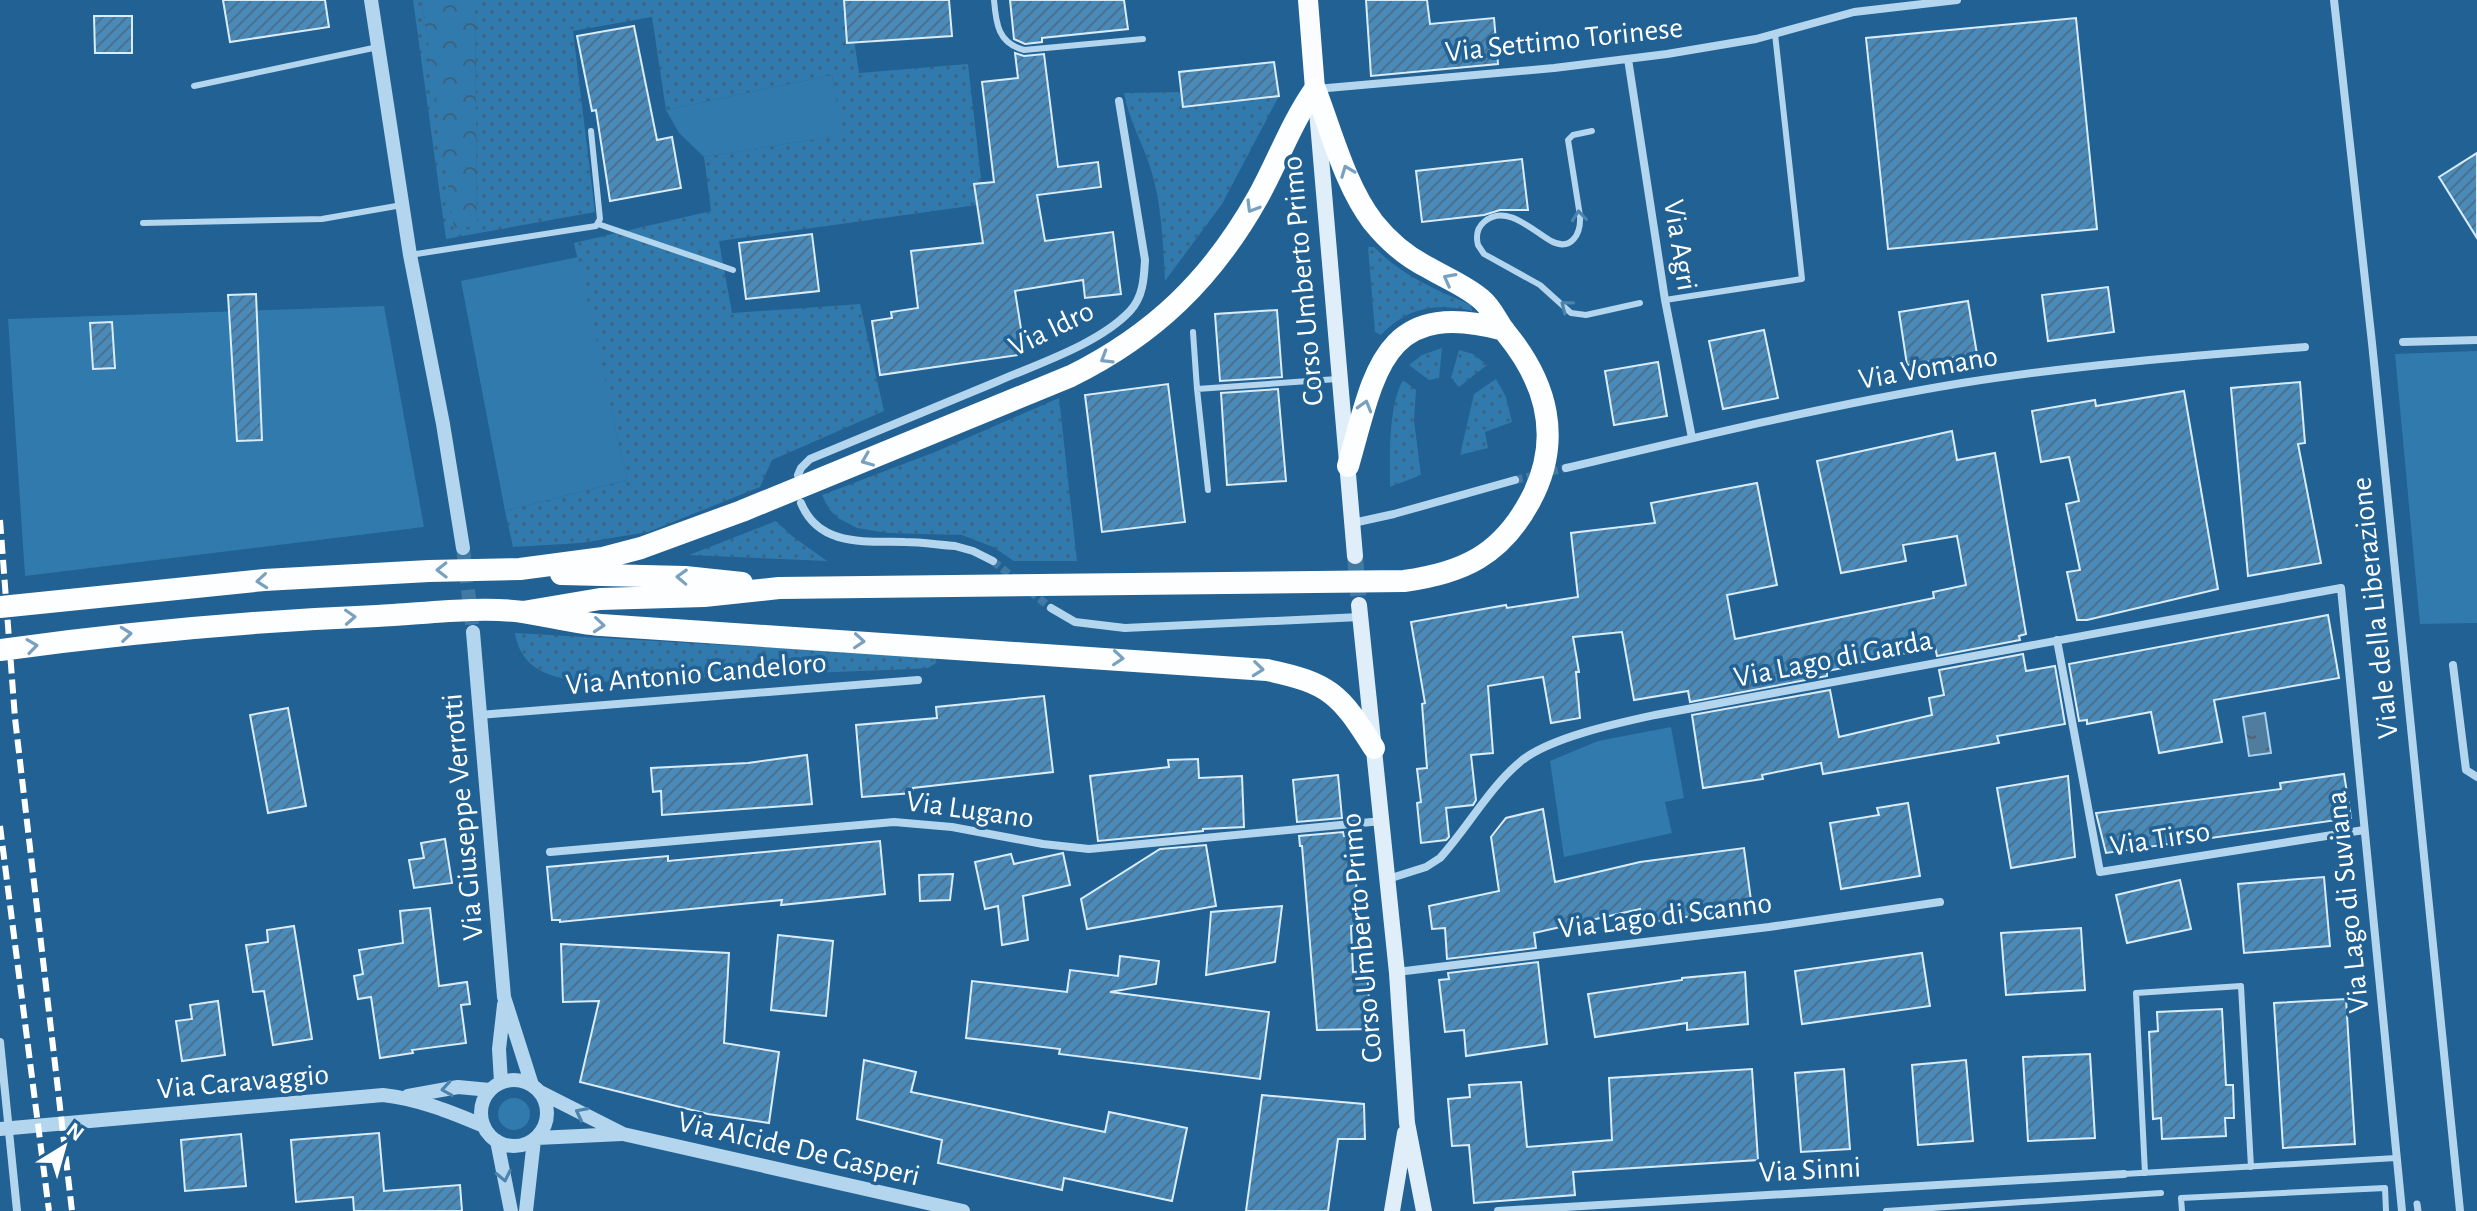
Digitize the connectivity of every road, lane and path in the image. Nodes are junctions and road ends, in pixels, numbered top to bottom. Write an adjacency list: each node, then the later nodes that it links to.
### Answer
1 (371, 0): 8 (street)
2 (994, 0): 7 (lane)
3 (1308, 0): 11 (main road, Corso Umberto Primo)
4 (1957, 0): 6 (street, Via Settimo Torinese)
5 (2334, 0): 89 (street, Viale della Liberazione)
6 (1775, 34): 9 (street, Via Settimo Torinese); 20 (lane)
7 (1143, 39)
8 (378, 47): 10 (lane); 15 (street)
9 (1628, 59): 11 (street, Via Settimo Torinese); 20 (street, Via Agri)
10 (194, 86)
11 (1315, 89): 22 (highway, one-way to 11); 27 (main road, Corso Umberto Primo); 40 (highway, one-way to 40)
12 (1119, 101): 32 (street, Via Idro)
13 (591, 131): 17 (lane)
14 (1592, 131): 21 (lane, one-way to 14)
15 (402, 205): 16 (lane); 18 (street)
16 (143, 223)
17 (598, 224): 18 (lane); 19 (lane)
18 (410, 255): 37 (street)
19 (733, 270)
20 (1665, 300): 29 (street, Via Agri)
21 (1640, 303)
22 (1504, 330): 30 (highway, one-way to 22); 41 (highway)
23 (1193, 332): 28 (lane)
24 (2477, 340): 25 (street)
25 (2403, 342)
26 (2305, 347): 29 (street, Via Vomano)
27 (1340, 378): 28 (lane); 30 (main road, Corso Umberto Primo)
28 (1197, 389): 34 (lane)
29 (1692, 438): 31 (street, Via Vomano)
30 (1348, 466): 36 (main road, Corso Umberto Primo)
31 (1566, 468)
32 (798, 475)
33 (1515, 480): 36 (street)
34 (1208, 490)
35 (801, 503): 39 (street)
36 (1352, 523): 38 (main road, Corso Umberto Primo)
37 (463, 548)
38 (1355, 556)
39 (993, 561)
40 (520, 569): 41 (highway); 43 (highway, one-way to 43)
41 (642, 587): 46 (highway)
42 (2341, 588): 48 (street, Via Lago di Garda); 56 (street, Via Lago di Suviana)
43 (0, 607)
44 (1051, 608): 45 (street)
45 (1359, 611): 53 (main road, Corso Umberto Primo)
46 (523, 612): 49 (highway, one-way to 46); 53 (highway, one-way to 53)
47 (473, 632): 52 (street, Via Giuseppe Verrotti)
48 (2057, 640): 56 (street, Via Tirso); 58 (street, Via Lago di Garda)
49 (0, 650)
50 (2453, 665): 54 (street)
51 (918, 680): 52 (street, Via Antonio Candeloro)
52 (479, 715): 61 (street, Via Giuseppe Verrotti)
53 (1374, 748): 55 (main road, Corso Umberto Primo)
54 (2477, 777)
55 (1382, 821): 57 (street, Via Lugano); 58 (main road, Corso Umberto Primo)
56 (2364, 830): 72 (street, Via Lago di Suviana)
57 (550, 852)
58 (1388, 879): 60 (main road, Corso Umberto Primo)
59 (1940, 902): 60 (street, Via Lago di Scanno)
60 (1397, 973): 66 (main road, Corso Umberto Primo)
61 (504, 997): 63 (street, Via Giuseppe Verrotti); 64 (street, Via Giuseppe Verrotti)
62 (0, 1042): 78 (street)
63 (495, 1086): 64 (street); 65 (street, Via Caravaggio, one-way to 65); 67 (street)
64 (536, 1088): 69 (street, Via Alcide De Gasperi, one-way to 64); 70 (street)
65 (404, 1097): 67 (street, Via Caravaggio); 68 (street, Via Caravaggio)
66 (1407, 1123): 82 (main road, Corso Umberto Primo); 83 (main road, Corso Umberto Primo)
67 (484, 1126): 71 (street)
68 (0, 1129)
69 (623, 1134): 70 (street, Via Alcide De Gasperi); 77 (street, Via Alcide De Gasperi)
70 (536, 1139): 71 (street); 80 (street)
71 (497, 1141): 79 (street, one-way to 79)
72 (2396, 1158): 73 (lane); 88 (street, Via Lago di Suviana)
73 (2251, 1167): 74 (lane); 74 (lane)
74 (2145, 1173): 75 (lane)
75 (2124, 1174): 84 (street, Via Sinni)
76 (2161, 1193): 85 (lane)
77 (926, 1207): 81 (street, Via Alcide De Gasperi)
78 (17, 1211)
79 (511, 1211)
80 (526, 1211)
81 (963, 1211)
82 (1392, 1211)
83 (1424, 1211)
84 (1498, 1211)
85 (1886, 1211)
86 (2182, 1211): 87 (lane)
87 (2386, 1211)
88 (2402, 1211)
89 (2460, 1211)

